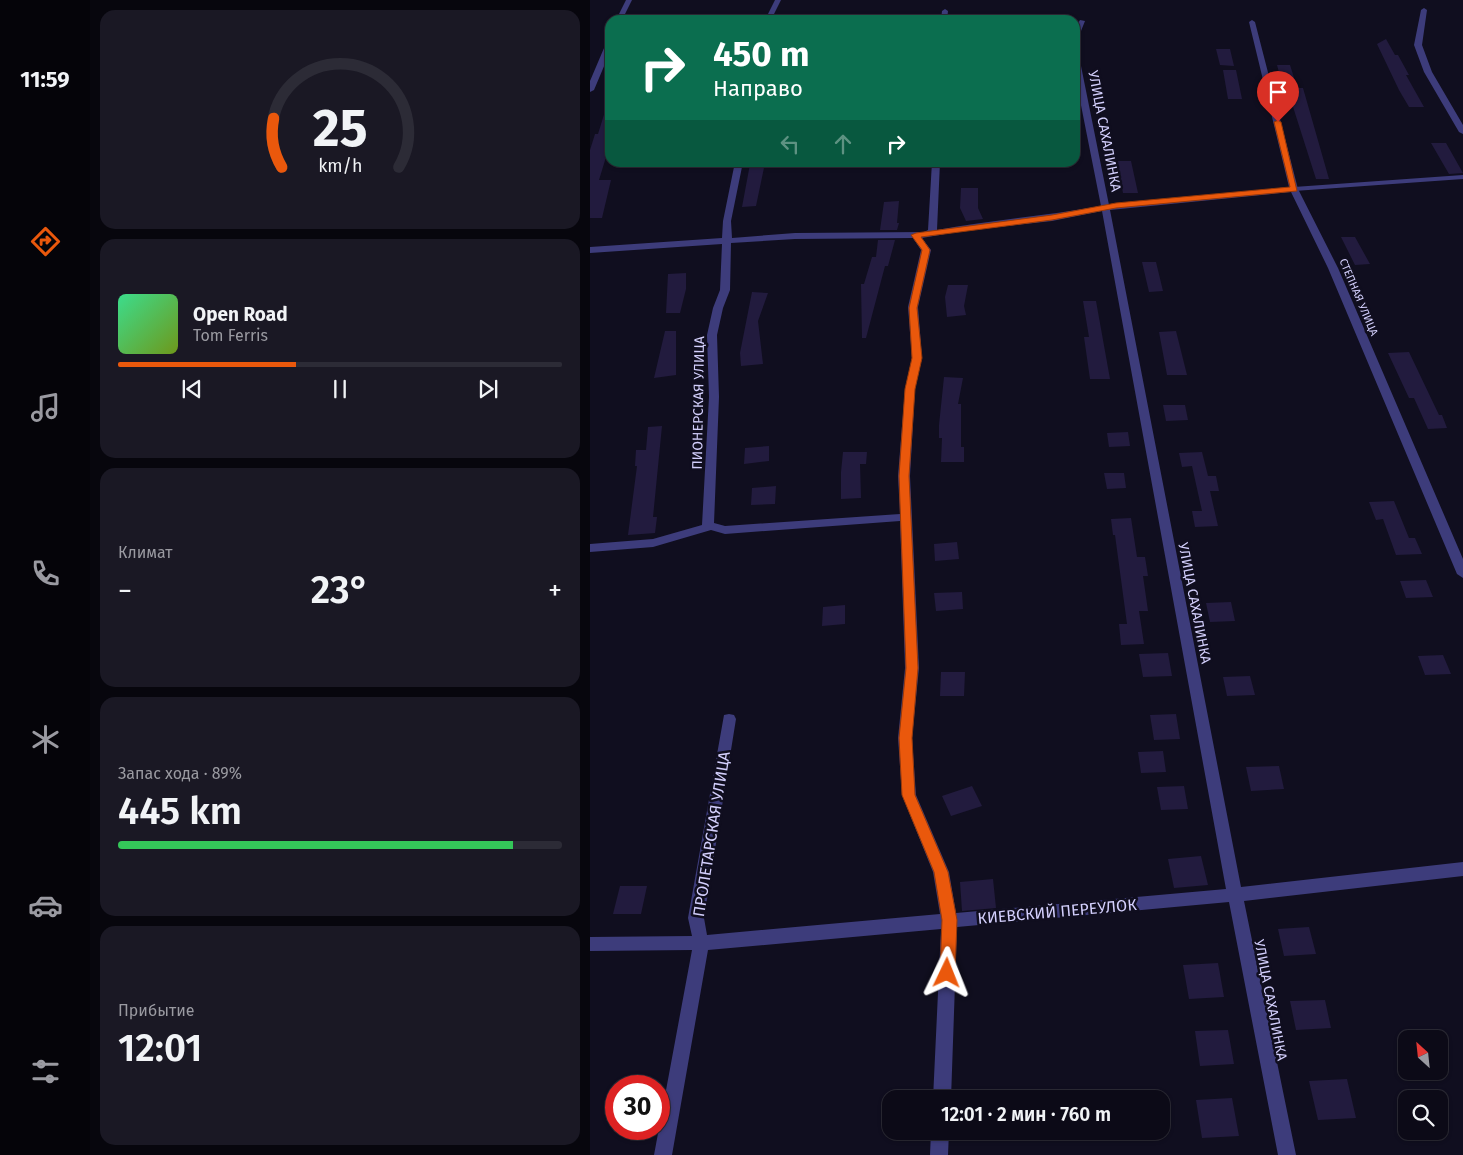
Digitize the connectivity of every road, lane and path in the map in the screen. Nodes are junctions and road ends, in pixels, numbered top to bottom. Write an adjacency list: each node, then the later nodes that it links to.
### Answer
1 (629, 0): 5 (street)
2 (778, 0): 6 (street)
3 (1424, 10): 14 (street)
4 (945, 11): 7 (street)
5 (622, 15)
6 (770, 15)
7 (945, 15)
8 (1082, 21): 10 (street)
9 (1252, 22): 18 (street, СТЕПНАЯ УЛИЦА)
10 (1080, 25)
11 (605, 55): 13 (street)
12 (1080, 82): 19 (street, УЛИЦА САХАЛИНКА)
13 (590, 90)
14 (1463, 132)
15 (738, 167): 21 (street, ПИОНЕРСКАЯ УЛИЦА)
16 (936, 167): 20 (street)
17 (1463, 177): 18 (lane)
18 (1294, 189): 19 (street); 26 (street, СТЕПНАЯ УЛИЦА)
19 (1104, 209): 20 (street); 29 (street, УЛИЦА САХАЛИНКА)
20 (921, 235): 21 (street); 23 (street)
21 (727, 242): 22 (street); 24 (street, ПИОНЕРСКАЯ УЛИЦА)
22 (590, 250)
23 (906, 517): 24 (street); 30 (street)
24 (708, 527): 25 (street)
25 (590, 548)
26 (1463, 574)
27 (729, 719): 31 (street, ПРОЛЕТАРСКАЯ УЛИЦА)
28 (1463, 869): 29 (street, КИЕВСКИЙ ПЕРЕУЛОК)
29 (1235, 895): 30 (street, КИЕВСКИЙ ПЕРЕУЛОК); 37 (street, УЛИЦА САХАЛИНКА)
30 (950, 920): 31 (street, КИЕВСКИЙ ПЕРЕУЛОК); 33 (street)
31 (701, 943): 32 (street, КИЕВСКИЙ ПЕРЕУЛОК); 35 (street, ПРОЛЕТАРСКАЯ УЛИЦА)
32 (590, 944)
33 (942, 1090)
34 (940, 1140): 36 (street)
35 (663, 1155)
36 (939, 1155)
37 (1287, 1155)

